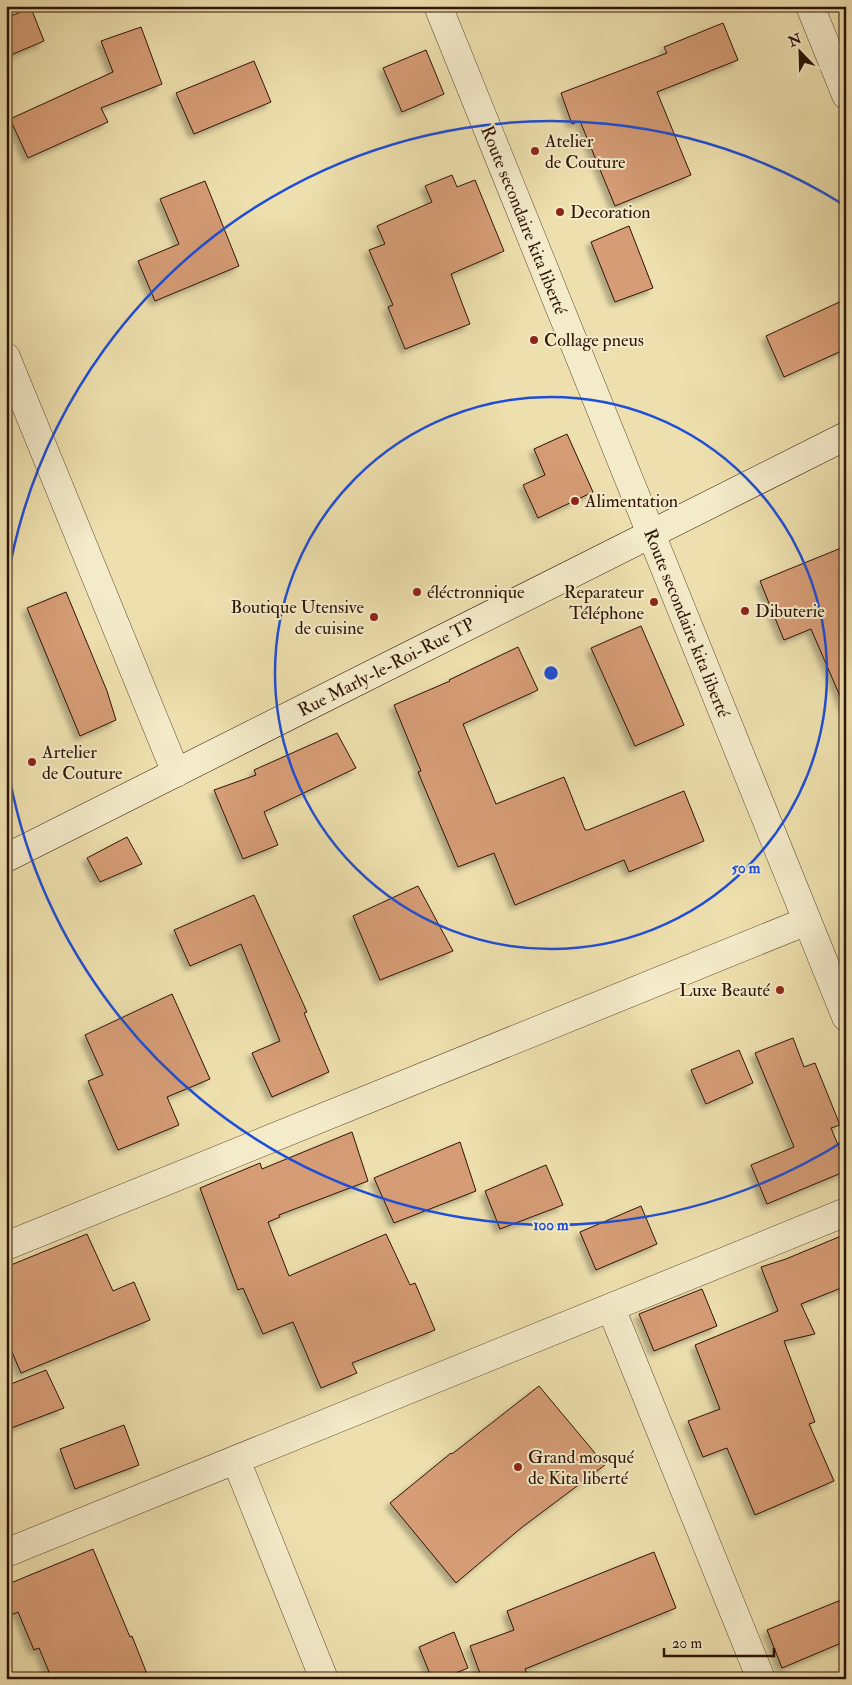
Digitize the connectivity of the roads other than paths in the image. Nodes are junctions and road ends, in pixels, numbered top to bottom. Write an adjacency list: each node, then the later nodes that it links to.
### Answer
1 (438, 6): 6 (street, Route secondaire kita liberté)
2 (810, 6): 3 (street)
3 (846, 95)
4 (6, 357): 7 (street)
5 (846, 436): 6 (street, Rue Marly-le-Roi-Rue TP)
6 (651, 534): 7 (street, Rue Marly-le-Roi-Rue TP); 9 (street, Route secondaire kita liberté)
7 (176, 773): 8 (street, Rue Marly-le-Roi-Rue TP)
8 (6, 858)
9 (807, 921): 10 (street, Route secondaire kita liberté); 12 (street)
10 (846, 1017)
11 (846, 1212): 13 (street)
12 (6, 1246)
13 (611, 1308): 14 (street); 17 (street)
14 (236, 1460): 15 (street); 16 (street)
15 (6, 1553)
16 (324, 1679)
17 (760, 1679)

